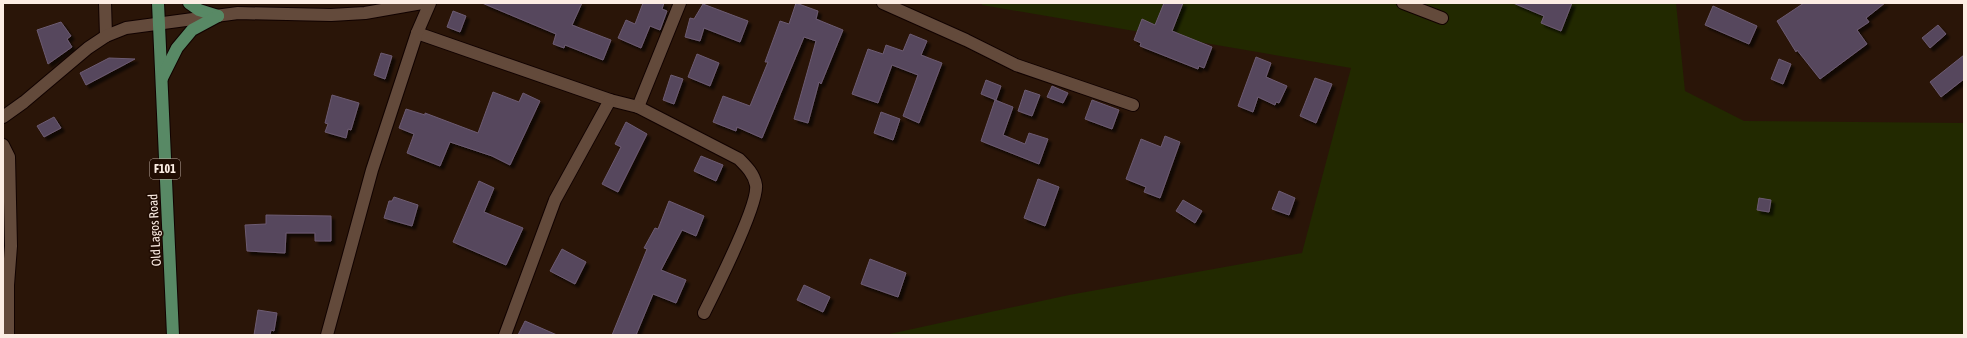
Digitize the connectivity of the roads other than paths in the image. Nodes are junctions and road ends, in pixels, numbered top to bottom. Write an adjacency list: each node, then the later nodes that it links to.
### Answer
1 (105, 3): 13 (street)
2 (158, 3): 11 (main road, Old Lagos Road / F101)
3 (189, 3): 9 (main road)
4 (422, 3): 9 (street)
5 (430, 3): 12 (street)
6 (680, 3): 17 (street)
7 (883, 3): 16 (street)
8 (1403, 3): 10 (street)
9 (218, 16): 11 (street); 14 (main road)
10 (1442, 18)
11 (159, 23): 13 (street); 14 (main road, Old Lagos Road / F101)
12 (418, 33): 15 (street); 23 (street)
13 (106, 36): 18 (street)
14 (161, 79): 22 (main road, Old Lagos Road / F101)
15 (610, 100): 17 (street); 24 (street)
16 (1133, 105)
17 (638, 107): 20 (street)
18 (3, 117)
19 (3, 145): 21 (street)
20 (704, 313)
21 (8, 335)
22 (173, 335)
23 (327, 335)
24 (505, 335)

